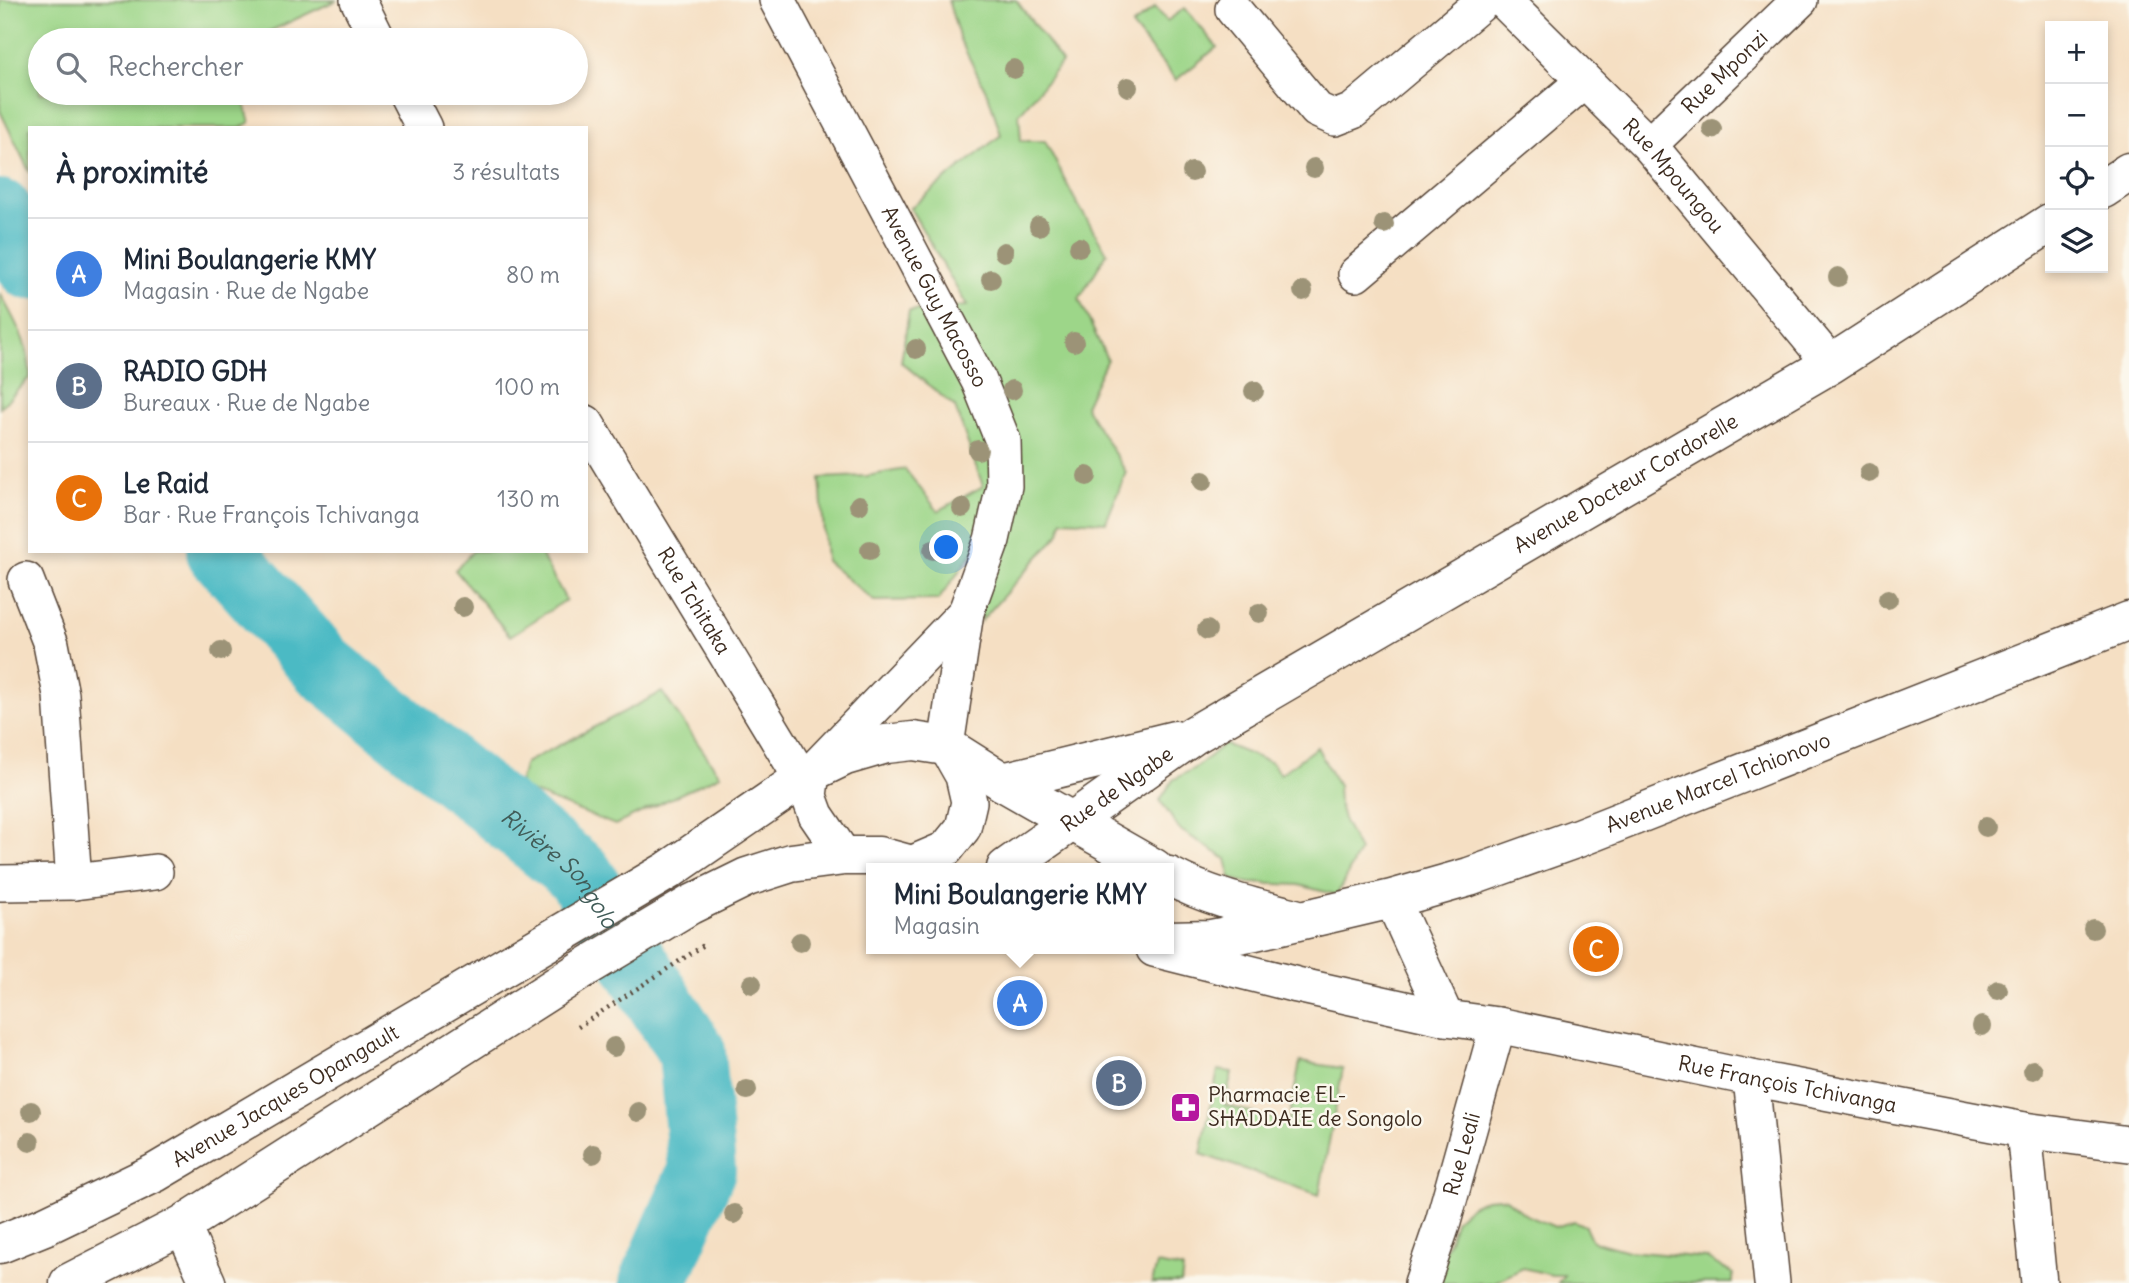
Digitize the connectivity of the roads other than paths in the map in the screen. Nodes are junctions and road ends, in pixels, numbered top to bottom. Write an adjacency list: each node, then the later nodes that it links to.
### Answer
1 (358, 0): 7 (street)
2 (778, 0): 19 (street, Avenue Guy Macosso)
3 (1485, 0): 6 (street)
4 (1503, 0): 8 (street, Rue Mpoungou)
5 (1800, 0): 11 (street, Rue Mponzi)
6 (1233, 9)
7 (373, 28)
8 (1584, 81): 11 (street, Rue Mpoungou); 15 (street)
9 (412, 105): 10 (street)
10 (423, 126)
11 (1649, 145): 16 (street, Rue Mpoungou)
12 (2129, 172): 13 (main road)
13 (2108, 186)
14 (2045, 226): 16 (main road, Avenue Docteur Cordorelle)
15 (1356, 274)
16 (1831, 365): 21 (main road, Avenue Docteur Cordorelle)
17 (588, 426): 23 (street, Rue Tchitaka)
18 (26, 580): 33 (street)
19 (966, 612): 22 (street); 23 (street)
20 (2129, 621): 35 (main road, Avenue Marcel Tchionovo)
21 (1194, 735): 24 (main road); 25 (main road, Rue de Ngabe)
22 (946, 746): 23 (main road); 24 (main road); 28 (street)
23 (807, 775): 26 (street); 45 (main road, Avenue Jacques Opangault)
24 (1003, 782): 25 (main road)
25 (1071, 822): 29 (main road, Rue de Ngabe); 30 (main road)
26 (844, 856): 27 (main road); 44 (main road)
27 (906, 863)
28 (922, 863)
29 (1013, 863)
30 (1145, 863)
31 (155, 872): 33 (street)
32 (1174, 879): 36 (main road)
33 (74, 882): 34 (street)
34 (0, 883)
35 (1392, 900): 36 (main road, Avenue Marcel Tchionovo); 39 (street)
36 (1300, 919): 37 (main road, Avenue Marcel Tchionovo)
37 (1174, 940)
38 (1174, 954): 39 (street, Rue François Tchivanga)
39 (1446, 1018): 40 (street, Rue François Tchivanga)
40 (1498, 1025): 41 (street, Rue François Tchivanga); 48 (street, Rue Leali)
41 (1751, 1078): 42 (street, Rue François Tchivanga); 49 (street)
42 (2024, 1129): 43 (street, Rue François Tchivanga); 50 (street)
43 (2129, 1144)
44 (182, 1225): 46 (main road); 47 (street)
45 (0, 1244)
46 (69, 1283)
47 (208, 1283)
48 (1422, 1283)
49 (1772, 1283)
50 (2039, 1283)

